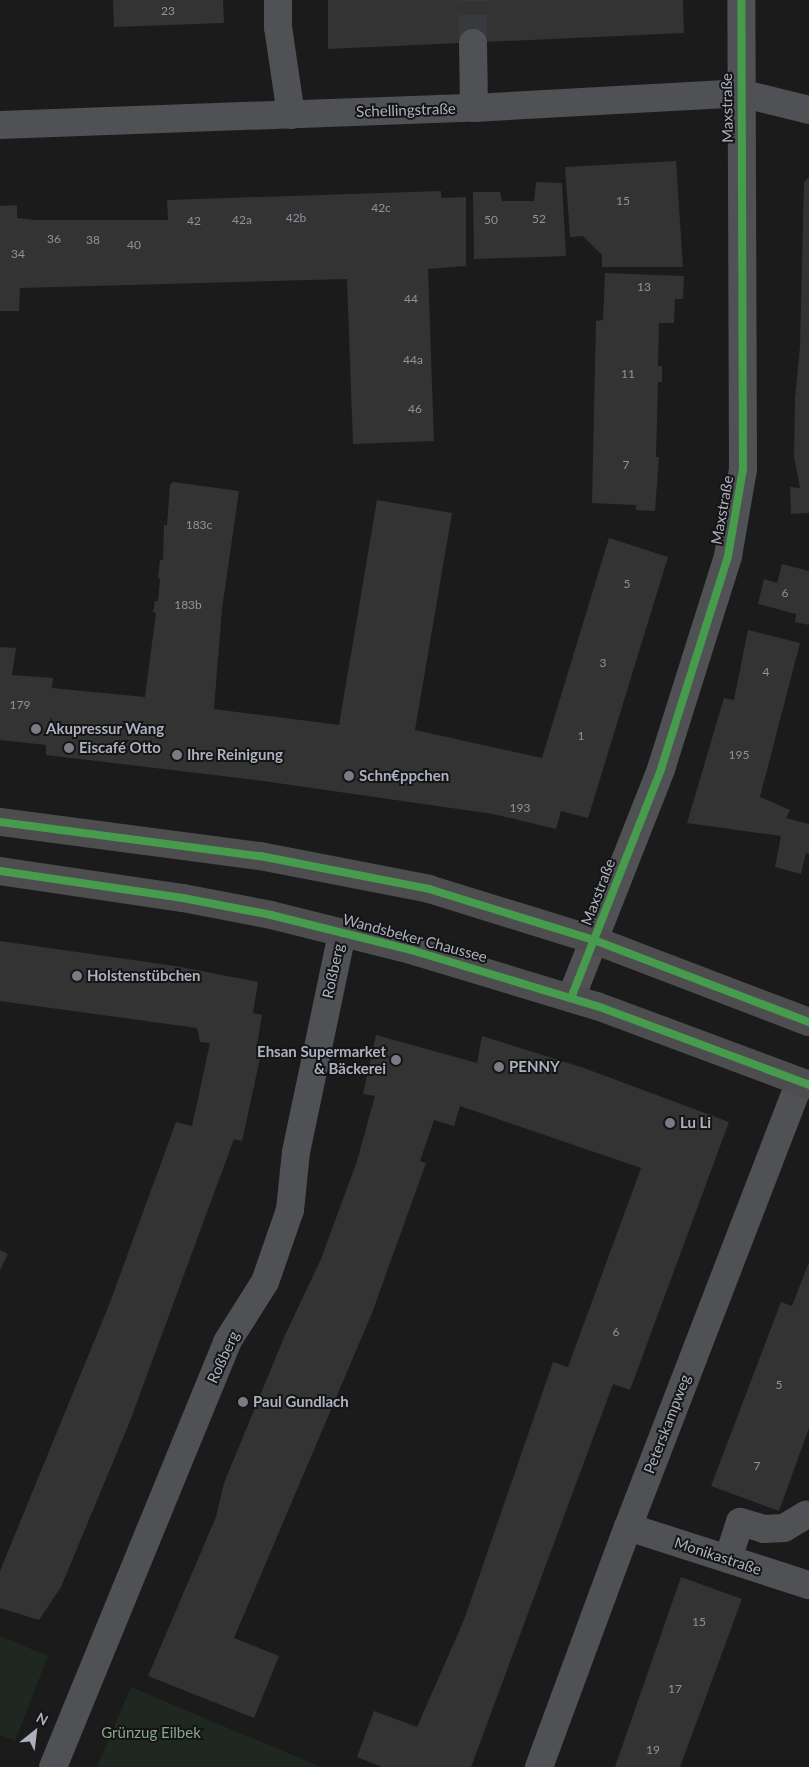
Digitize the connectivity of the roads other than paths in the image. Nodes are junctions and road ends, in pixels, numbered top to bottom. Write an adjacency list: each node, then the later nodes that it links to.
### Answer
1 (278, 0): 7 (street)
2 (741, 0): 4 (street, Maxstraße)
3 (473, 43): 5 (street)
4 (740, 93): 5 (street, Schellingstraße); 6 (street, Schellingstraße); 12 (street, Maxstraße)
5 (474, 108): 7 (street, Schellingstraße)
6 (809, 110)
7 (291, 114): 8 (street, Schellingstraße)
8 (0, 125)
9 (0, 822): 12 (main road)
10 (0, 871): 11 (main road, Wandsbeker Chaussee)
11 (342, 933): 13 (main road, Wandsbeker Chaussee); 20 (street, Roßberg)
12 (594, 940): 13 (street, Maxstraße); 14 (main road)
13 (571, 998): 15 (main road, Wandsbeker Chaussee)
14 (809, 1022)
15 (804, 1084): 17 (street, Peterskampweg)
16 (806, 1515): 18 (street)
17 (628, 1527): 18 (street, Monikastraße); 21 (street, Peterskampweg)
18 (728, 1559): 19 (street, Monikastraße)
19 (809, 1584)
20 (53, 1767)
21 (539, 1767)

